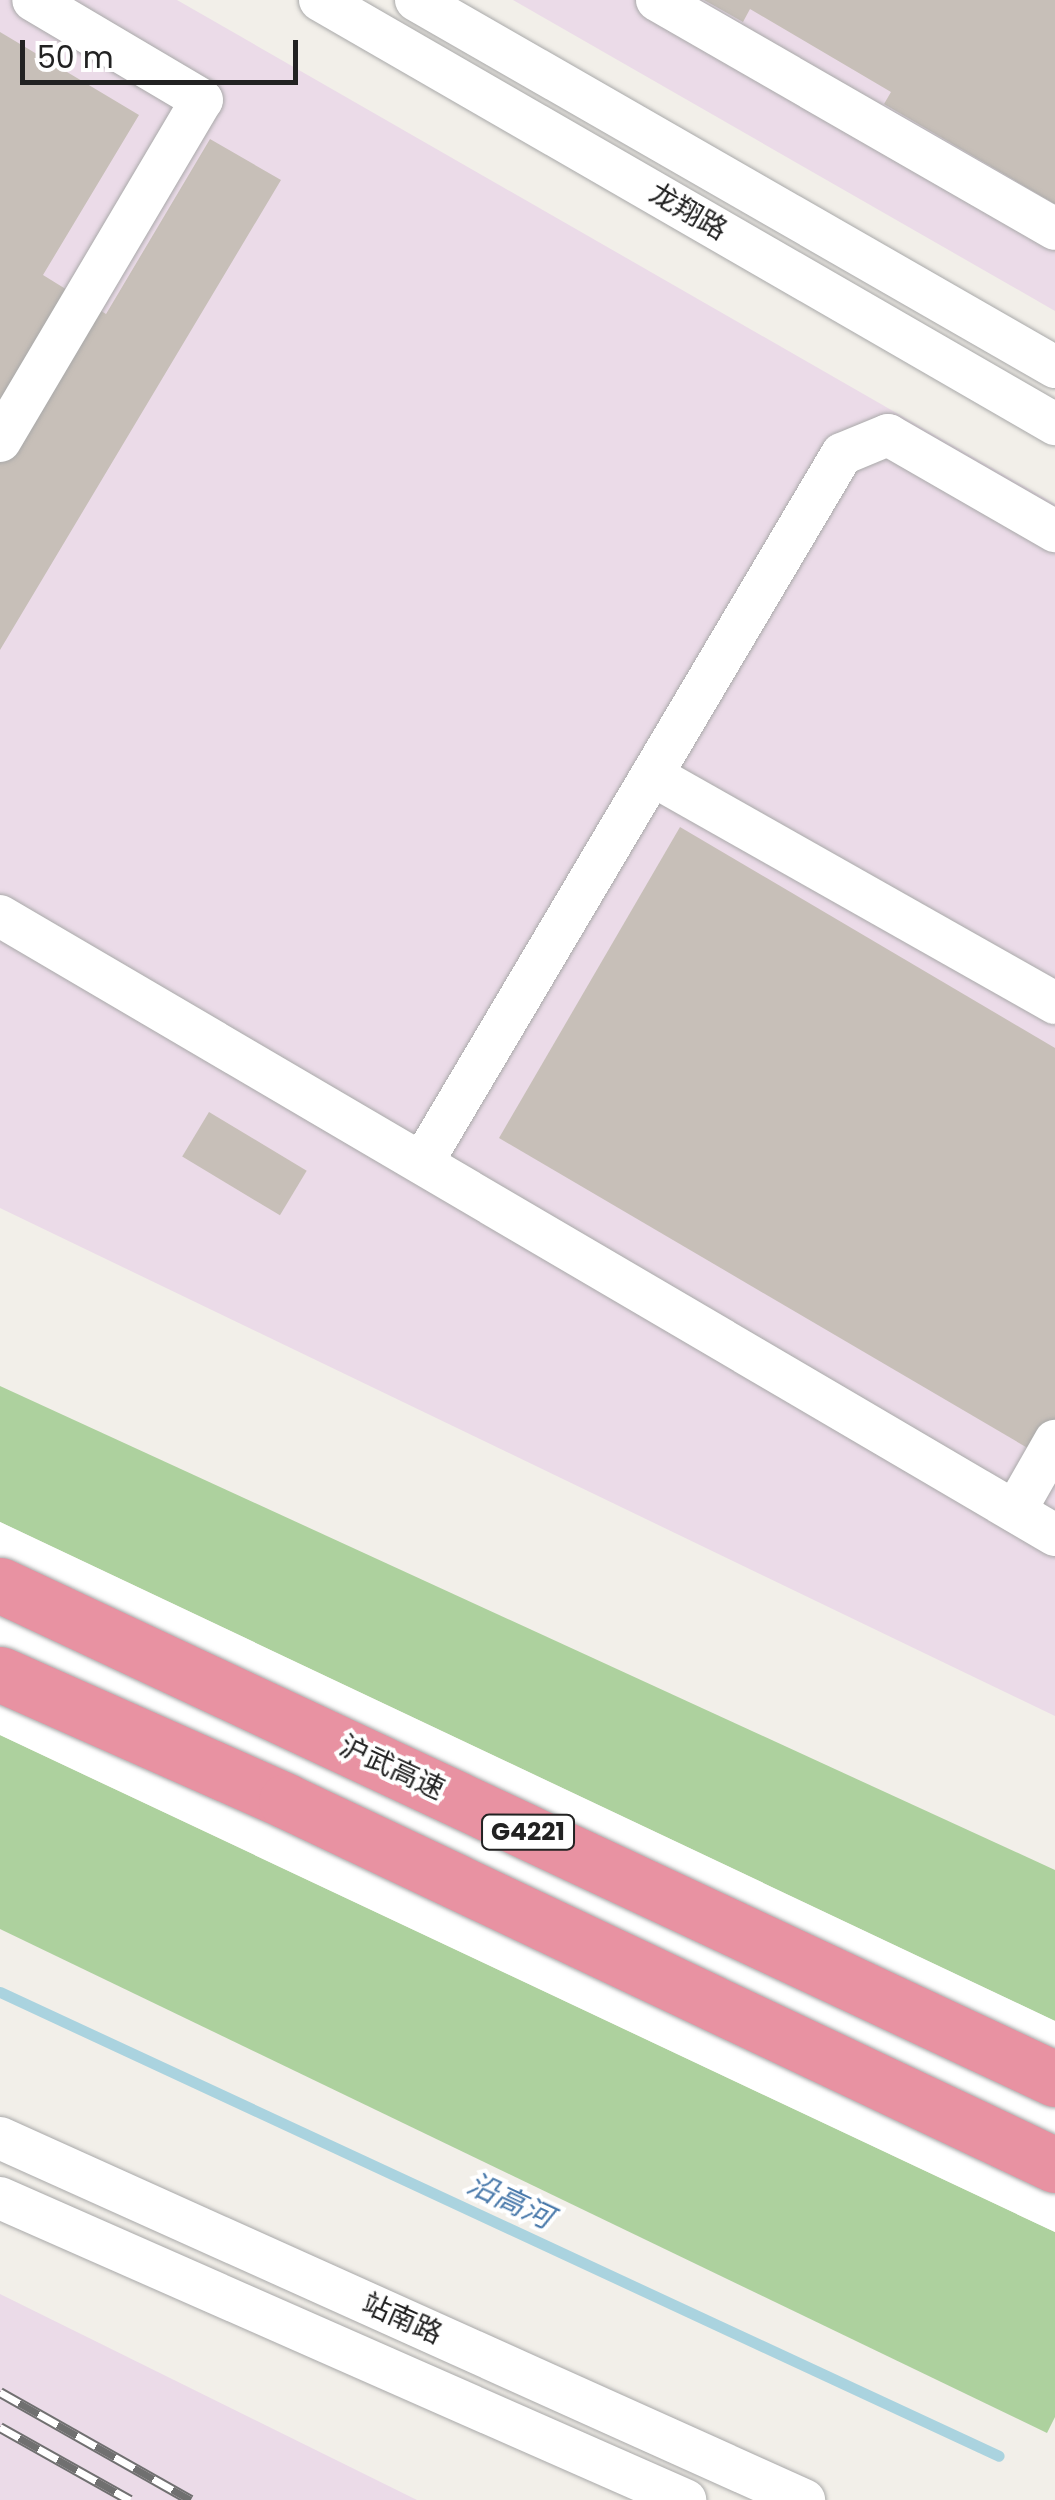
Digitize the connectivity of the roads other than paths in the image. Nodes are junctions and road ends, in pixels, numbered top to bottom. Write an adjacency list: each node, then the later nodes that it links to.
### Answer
1 (33, 0): 8 (street)
2 (320, 0): 7 (street, 龙翔路)
3 (416, 0): 6 (street, 龙翔路)
4 (657, 0): 5 (street)
5 (1055, 229)
6 (1055, 367)
7 (1055, 424)
8 (0, 441)
9 (1055, 531): 10 (street)
10 (652, 776): 12 (street); 13 (street)
11 (0, 916): 13 (street)
12 (1055, 1004)
13 (422, 1163): 15 (street)
14 (1055, 1441): 15 (street)
15 (1015, 1511): 16 (street)
16 (1055, 1534)
17 (0, 1585): 19 (highway, 沪武高速 / G4221)
18 (0, 1674): 21 (highway, G4221)
19 (1055, 2079)
20 (0, 2138): 24 (street, 站南路)
21 (1055, 2166)
22 (0, 2198): 23 (street, 站南路)
23 (685, 2500)
24 (804, 2500)

